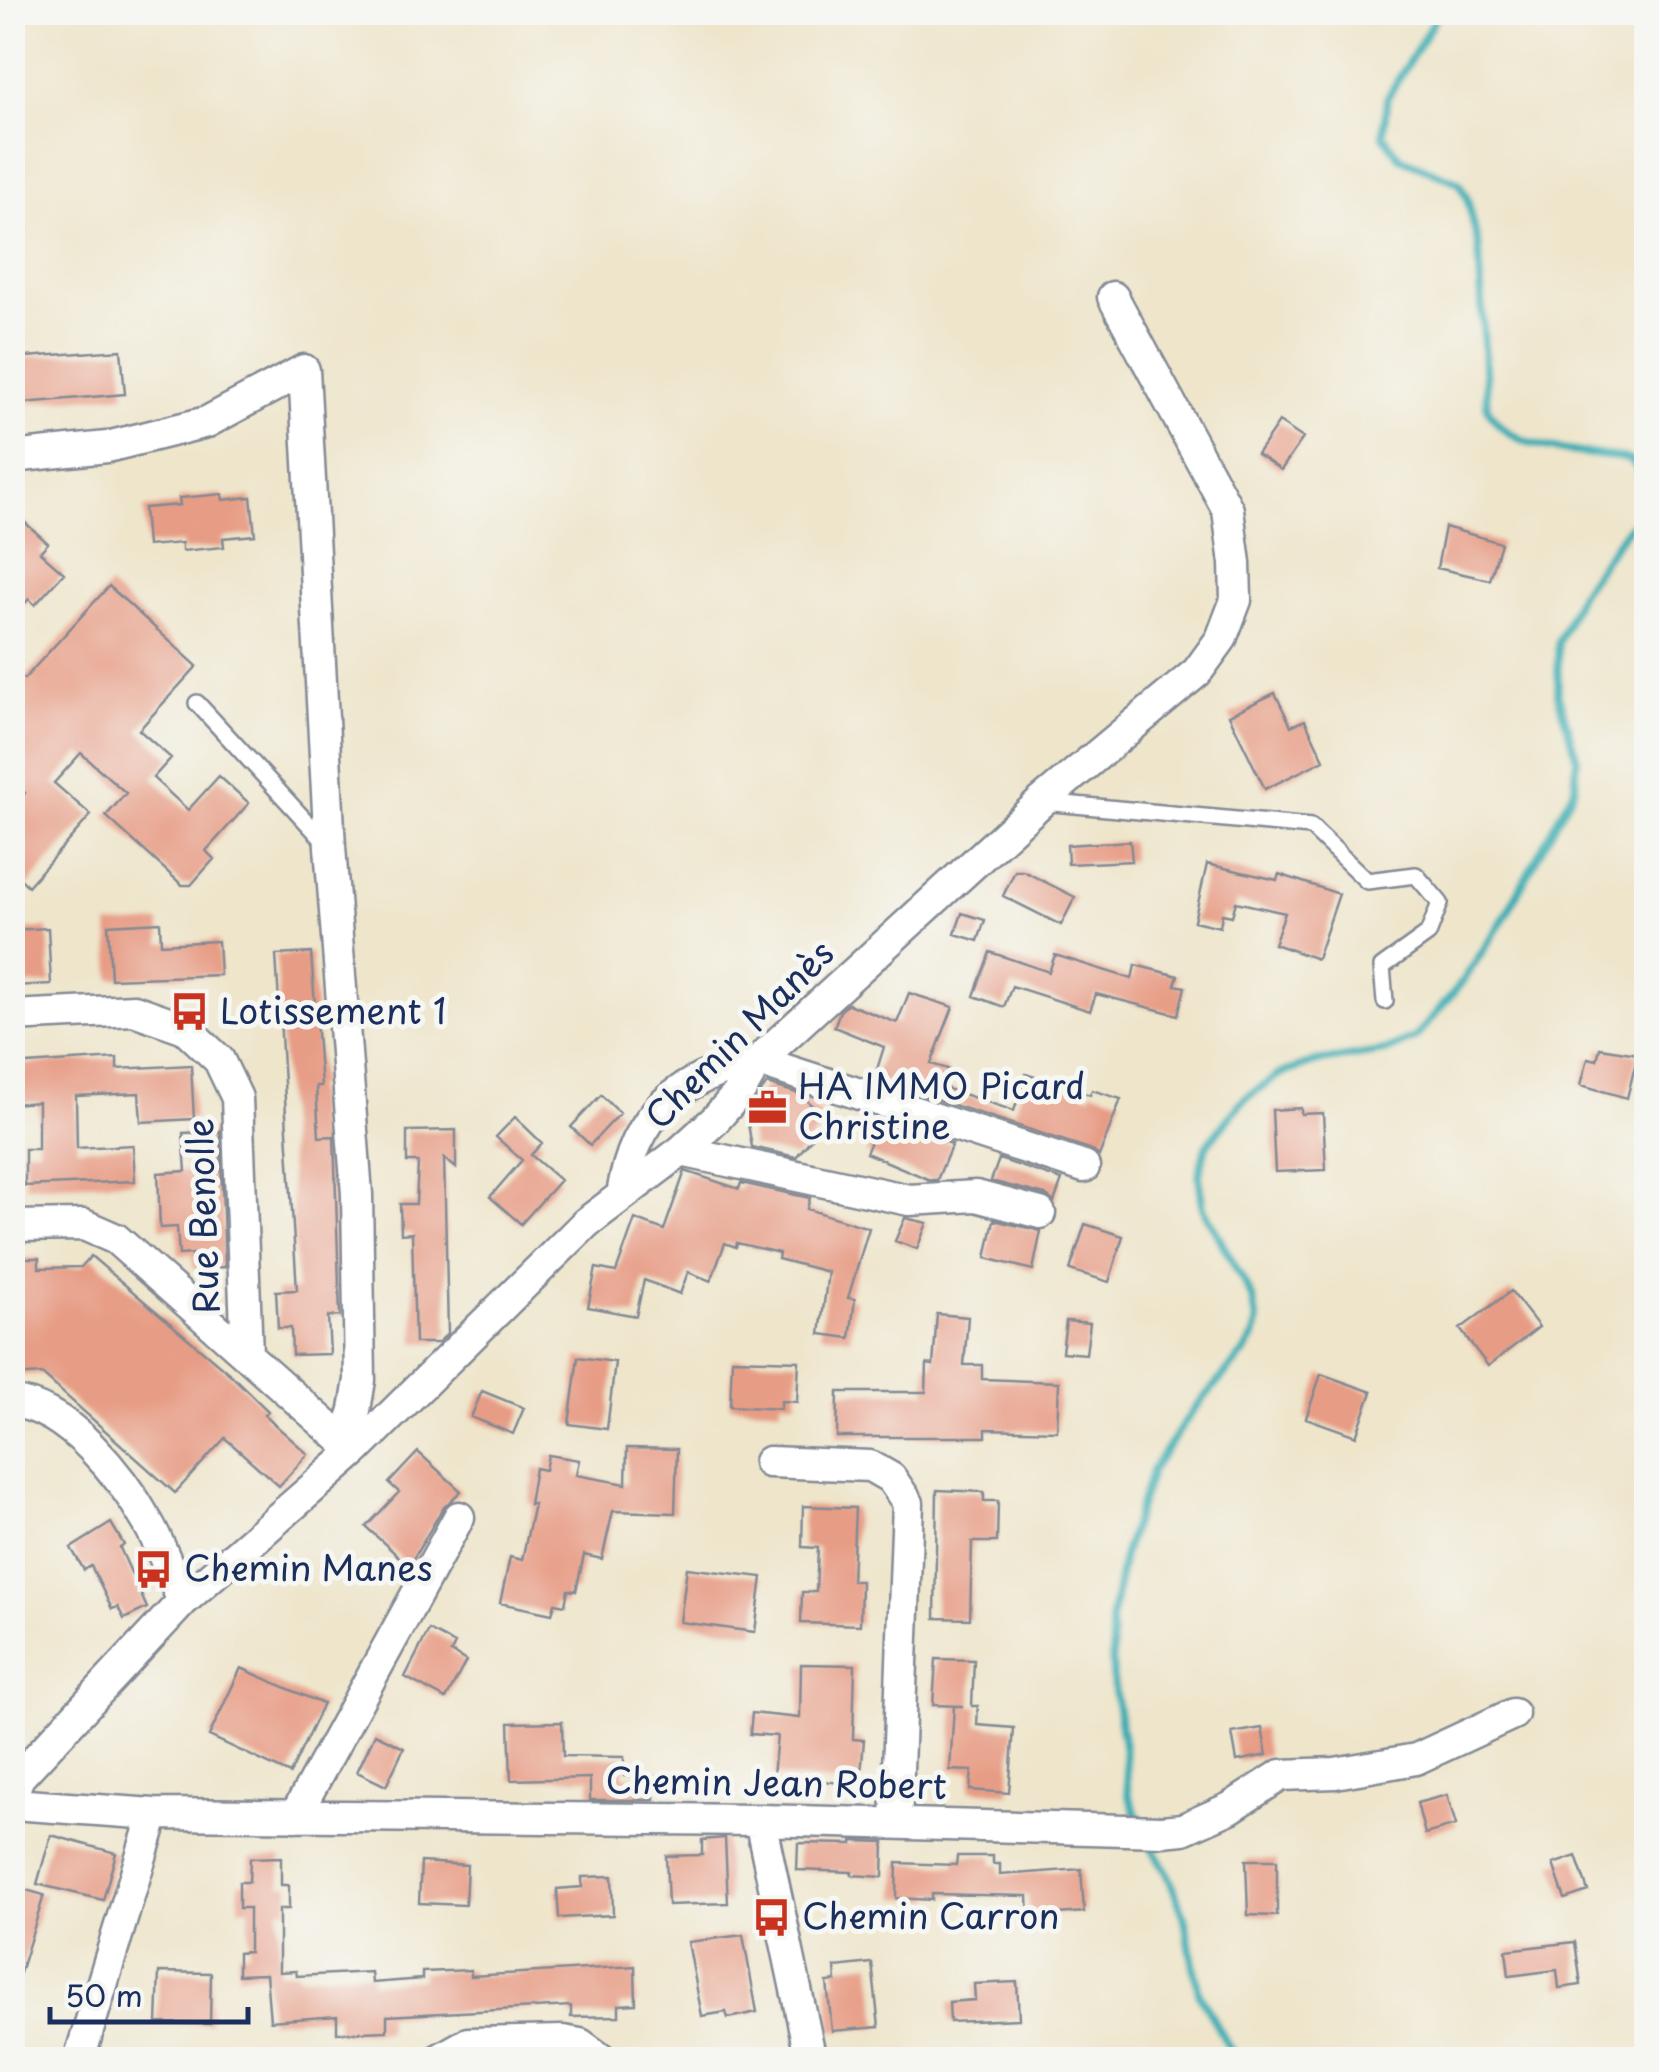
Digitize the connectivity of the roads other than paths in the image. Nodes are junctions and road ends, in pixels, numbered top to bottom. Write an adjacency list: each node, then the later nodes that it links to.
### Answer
1 (1114, 297): 4 (street, Chemin Manès)
2 (12, 457): 5 (street)
3 (196, 703): 5 (lane)
4 (1040, 802): 6 (lane); 8 (street, Chemin Manès)
5 (330, 847): 16 (street)
6 (1385, 1000)
7 (12, 1016): 14 (street, Rue Benolle)
8 (758, 1061): 9 (street, Chemin Manès); 10 (street); 11 (street)
9 (682, 1151): 11 (street, Chemin Manès); 12 (street)
10 (1084, 1167)
11 (622, 1195): 16 (street, Chemin Manès)
12 (1040, 1212)
13 (12, 1226): 14 (street)
14 (247, 1354): 16 (street)
15 (12, 1402): 19 (street)
16 (350, 1446): 19 (street, Chemin Manès)
17 (768, 1462): 25 (street)
18 (460, 1517): 23 (street)
19 (183, 1601): 21 (street, Chemin Manès)
20 (1513, 1714): 25 (street, Chemin Jean Robert)
21 (14, 1786): 22 (street, Chemin Jean Robert)
22 (154, 1814): 23 (street, Chemin Jean Robert); 26 (street)
23 (296, 1816): 24 (street, Chemin Jean Robert)
24 (760, 1820): 25 (street, Chemin Jean Robert); 29 (street)
25 (896, 1823)
26 (79, 2060)
27 (438, 2060): 28 (street)
28 (602, 2060)
29 (811, 2060)

